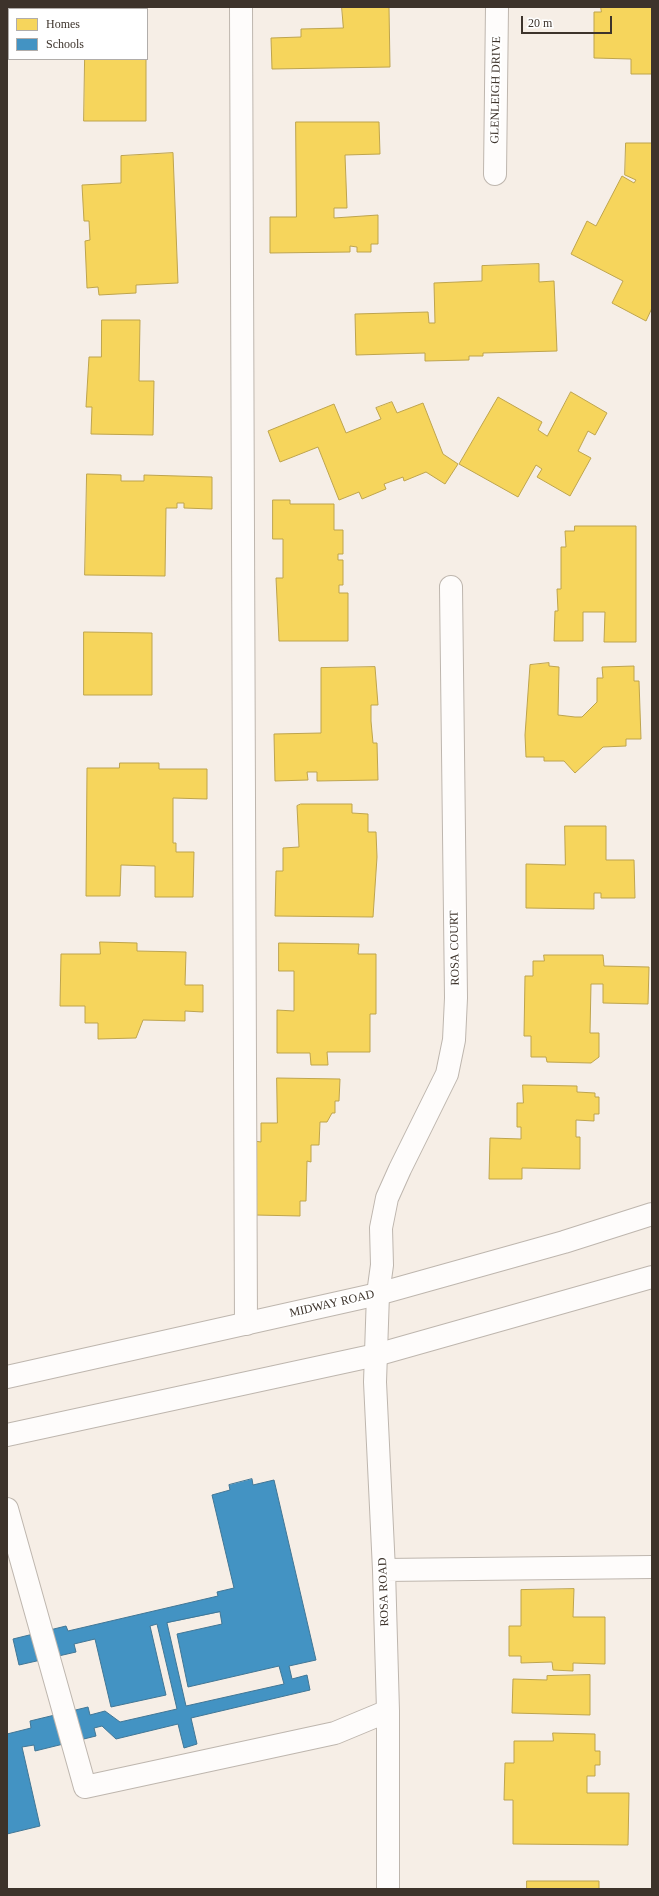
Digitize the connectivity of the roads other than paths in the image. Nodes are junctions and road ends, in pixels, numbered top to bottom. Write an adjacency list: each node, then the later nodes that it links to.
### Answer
1 (241, 7): 8 (street)
2 (497, 7): 3 (street, GLENLEIGH DRIVE)
3 (495, 174)
4 (451, 587): 7 (street, ROSA COURT)
5 (652, 1214): 7 (street, MIDWAY ROAD)
6 (652, 1277): 9 (street)
7 (378, 1294): 8 (street, MIDWAY ROAD); 9 (street, ROSA ROAD)
8 (246, 1324): 10 (street, MIDWAY ROAD)
9 (376, 1355): 11 (street); 14 (street, ROSA ROAD)
10 (7, 1377)
11 (7, 1435)
12 (7, 1509): 15 (street)
13 (652, 1567): 14 (street)
14 (384, 1570): 15 (street, ROSA ROAD)
15 (388, 1711): 16 (street, ROSA ROAD)
16 (388, 1889)

